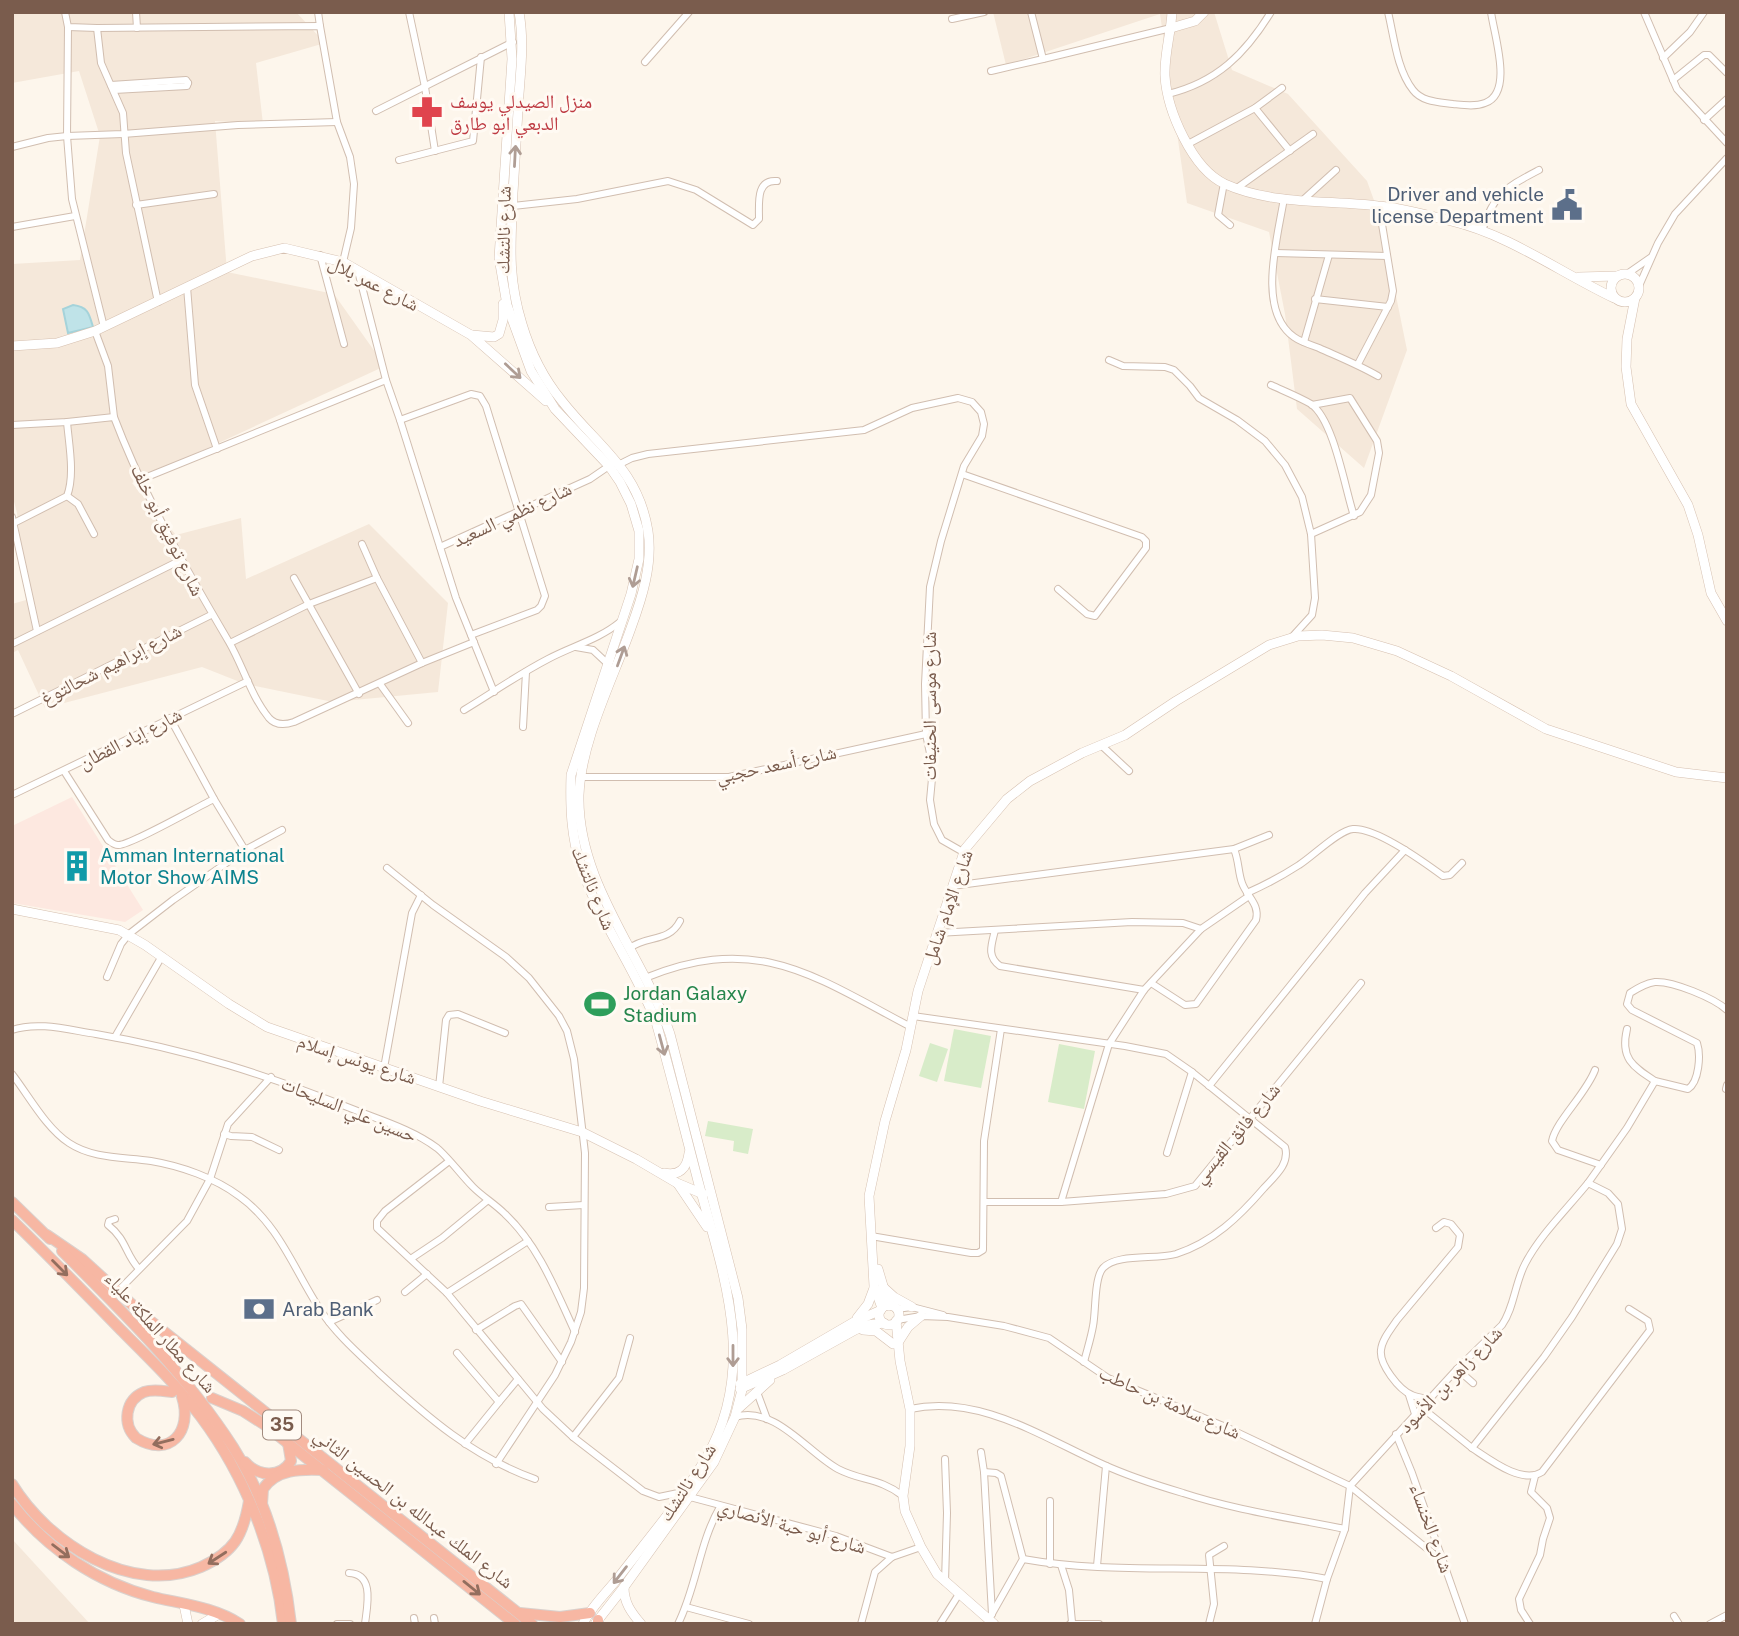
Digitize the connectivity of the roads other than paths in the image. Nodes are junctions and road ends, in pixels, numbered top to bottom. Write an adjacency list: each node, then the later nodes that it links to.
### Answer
1 (65, 12): 19 (street, شارع توفيق أبو خلف)
2 (136, 12): 20 (street)
3 (318, 12): 18 (street)
4 (408, 12): 33 (street)
5 (509, 12): 23 (street, شارع نالتشك)
6 (519, 12): 60 (street, شارع نالتشك, one-way to 6)
7 (689, 12): 27 (street)
8 (984, 12): 17 (street)
9 (1031, 12): 26 (street)
10 (1172, 12): 22 (street)
11 (1205, 12): 22 (street)
12 (1271, 12): 35 (street)
13 (1388, 12): 14 (street)
14 (1491, 12)
15 (1644, 12): 25 (street)
16 (1704, 12): 25 (street)
17 (952, 19)
18 (320, 26): 20 (street); 40 (street)
19 (68, 27): 21 (street); 42 (street, شارع توفيق أبو خلف)
20 (136, 27): 21 (street)
21 (99, 28): 32 (street)
22 (1171, 28): 26 (street); 35 (street)
23 (513, 42): 24 (street); 75 (street, شارع نالتشك)
24 (481, 57): 33 (street); 47 (street)
25 (1663, 58): 30 (street)
26 (1043, 59): 28 (street)
27 (645, 62)
28 (991, 71)
29 (1727, 73): 30 (street)
30 (1673, 80): 39 (street)
31 (176, 84): 32 (street)
32 (115, 87): 43 (street)
33 (425, 87): 38 (street); 47 (street)
34 (1282, 88): 37 (street)
35 (1168, 94): 45 (street)
36 (1727, 99): 39 (street)
37 (1255, 108): 45 (street); 48 (street)
38 (376, 111)
39 (1704, 120): 44 (street)
40 (337, 122): 43 (street); 71 (street)
41 (1313, 134): 48 (street)
42 (66, 136): 43 (street); 46 (street); 62 (street, شارع توفيق أبو خلف)
43 (125, 136): 59 (street)
44 (1727, 143)
45 (1188, 144): 54 (street)
46 (12, 147)
47 (435, 151): 50 (street)
48 (1290, 151): 55 (street)
49 (1727, 158): 70 (street)
50 (399, 160)
51 (1336, 170): 58 (street)
52 (1539, 170): 65 (street)
53 (778, 181): 60 (street)
54 (1224, 183): 55 (street); 63 (street)
55 (1237, 188): 57 (street)
56 (215, 194): 59 (street)
57 (1284, 198): 58 (street); 66 (street)
58 (1303, 200): 61 (street)
59 (136, 205): 81 (street)
60 (513, 205): 101 (street, شارع نالتشك)
61 (1378, 206): 65 (street); 69 (street)
62 (75, 216): 64 (street); 84 (street, شارع توفيق أبو خلف)
63 (1230, 225)
64 (12, 227)
65 (1482, 231): 74 (street)
66 (1276, 253): 68 (street); 86 (street)
67 (320, 255): 71 (street, شارع عمر بلال); 77 (street, شارع عمر بلال); 87 (street)
68 (1329, 255): 69 (street); 79 (street)
69 (1387, 256): 82 (street)
70 (1652, 257): 73 (street); 76 (street)
71 (343, 262): 72 (street, شارع عمر بلال)
72 (358, 271): 85 (street, شارع عمر بلال); 92 (street)
73 (1622, 275): 74 (street); 76 (street); 80 (street)
74 (1577, 277): 80 (street)
75 (502, 284): 85 (street); 95 (street, شارع نالتشك)
76 (1639, 286): 78 (street)
77 (187, 287): 81 (street, شارع عمر بلال); 100 (street)
78 (1635, 298): 80 (street); 83 (street)
79 (1315, 299): 82 (street); 86 (street)
80 (1617, 300): 83 (street)
81 (158, 302): 84 (street, شارع عمر بلال)
82 (1388, 307): 90 (street)
83 (1630, 319): 121 (street)
84 (99, 329): 88 (street, شارع عمر بلال); 96 (street, شارع توفيق أبو خلف)
85 (471, 335): 95 (street, شارع عمر بلال, one-way to 95)
86 (1304, 342): 90 (street)
87 (344, 344)
88 (12, 346)
89 (1110, 360): 110 (street)
90 (1358, 364): 91 (street)
91 (1378, 376)
92 (386, 380): 97 (street); 100 (street)
93 (1271, 385): 94 (street)
94 (1312, 405): 107 (street); 107 (street)
95 (555, 409): 102 (street, شارع نالتشك)
96 (114, 417): 98 (street); 104 (street, شارع توفيق أبو خلف)
97 (400, 420): 106 (street); 112 (street)
98 (67, 422): 99 (street); 105 (street)
99 (12, 425)
100 (217, 449): 104 (street)
101 (620, 464): 103 (street, شارع موسى الحنيفات); 133 (street, شارع نالتشك, one-way to 101)
102 (609, 467): 106 (street, شارع نظمي السعيد); 122 (street, شارع نالتشك, one-way to 122)
103 (963, 470): 118 (street); 142 (street, شارع موسى الحنيفات)
104 (142, 479): 115 (street, شارع توفيق أبو خلف)
105 (67, 496): 108 (street); 109 (street)
106 (521, 511): 112 (street, شارع نظمي السعيد); 125 (street)
107 (1354, 516): 110 (street)
108 (13, 520): 113 (street)
109 (94, 534)
110 (1311, 534): 124 (street)
111 (362, 544): 117 (street)
112 (440, 547): 125 (street, شارع نظمي السعيد)
113 (20, 550): 114 (street); 123 (street)
114 (12, 553)
115 (181, 561): 120 (street, شارع توفيق أبو خلف); 123 (street)
116 (294, 578): 119 (street)
117 (377, 578): 119 (street); 129 (street)
118 (1058, 589)
119 (309, 604): 127 (street); 136 (street)
120 (211, 615): 127 (street, شارع توفيق أبو خلف); 138 (street, شارع إبراهيم شحالتوغ)
121 (1727, 621)
122 (621, 622): 128 (street); 130 (street, شارع نالتشك)
123 (37, 631): 126 (street)
124 (1291, 638): 143 (street, شارع الإمام شامل); 147 (street, شارع الإمام شامل)
125 (473, 639): 129 (street); 135 (street, شارع نظمي السعيد)
126 (12, 643)
127 (230, 643): 132 (street, شارع توفيق أبو خلف)
128 (571, 647): 130 (street); 131 (street)
129 (422, 663): 134 (street)
130 (608, 664): 133 (street, شارع نالتشك)
131 (526, 672): 135 (street); 141 (street)
132 (247, 681): 136 (street, شارع توفيق أبو خلف); 139 (street, شارع إياد القطان)
133 (606, 682): 146 (street, شارع نالتشك); 194 (street, شارع نالتشك, one-way to 194)
134 (380, 684): 136 (street); 140 (street)
135 (494, 692): 137 (street)
136 (359, 694)
137 (464, 710)
138 (12, 714)
139 (170, 718): 144 (street, شارع إياد القطان); 149 (street)
140 (408, 723)
141 (523, 727)
142 (926, 734): 146 (street, شارع أسعد حجبي); 155 (street, شارع موسى الحنيفات)
143 (1101, 745): 145 (street); 155 (street, شارع الإمام شامل)
144 (64, 771): 148 (street, شارع إياد القطان); 149 (street)
145 (1129, 771)
146 (582, 777): 167 (street, شارع نالتشك)
147 (1727, 778)
148 (12, 795)
149 (214, 799): 153 (street)
150 (282, 830): 153 (street)
151 (1269, 835): 152 (street)
152 (1234, 849): 158 (street); 160 (street)
153 (245, 850): 166 (street)
154 (1405, 850): 156 (street); 160 (street); 189 (street)
155 (963, 852): 158 (street, شارع الإمام شامل)
156 (1462, 863)
157 (387, 868): 159 (street)
158 (952, 886): 165 (street, شارع الإمام شامل)
159 (421, 895): 183 (street); 192 (street)
160 (1248, 895): 163 (street); 172 (street)
161 (12, 909): 166 (street, شارع يونس إسلام)
162 (680, 921): 167 (street)
163 (1201, 929): 164 (street); 172 (street)
164 (995, 930): 165 (street); 173 (street)
165 (937, 933): 175 (street, شارع الإمام شامل)
166 (129, 934): 168 (street, شارع يونس إسلام); 169 (street)
167 (630, 948): 170 (street, شارع نالتشك)
168 (162, 956): 181 (street); 183 (street, شارع يونس إسلام)
169 (107, 977)
170 (645, 978): 176 (street); 204 (street, شارع نالتشك)
171 (1361, 983): 191 (street, شارع فائق القيسي)
172 (1151, 984): 173 (street)
173 (1144, 990): 182 (street)
174 (1727, 1010): 188 (street)
175 (913, 1016): 176 (street, شارع الإمام شامل); 177 (street)
176 (911, 1027): 215 (street, شارع الإمام شامل)
177 (1001, 1029): 182 (street); 207 (street)
178 (1627, 1029): 188 (street)
179 (12, 1031): 181 (street, حسين علي السليحات)
180 (505, 1032): 190 (street)
181 (115, 1037): 187 (street, حسين علي السليحات)
182 (1109, 1044): 185 (street); 208 (street)
183 (384, 1068): 190 (street, شارع يونس إسلام)
184 (1595, 1070): 198 (street)
185 (1192, 1072): 189 (street); 196 (street)
186 (12, 1074): 200 (street)
187 (271, 1077): 193 (street); 197 (street, حسين علي السليحات)
188 (1655, 1081): 198 (street, شارع زاهر بن الأسود)
189 (1209, 1086): 191 (street)
190 (439, 1087): 192 (street, شارع يونس إسلام)
191 (1250, 1118): 208 (street, شارع فائق القيسي); 241 (street)
192 (582, 1132): 199 (street, شارع يونس إسلام); 209 (street)
193 (224, 1134): 195 (street); 200 (street)
194 (689, 1149): 199 (street); 203 (street, شارع نالتشك)
195 (279, 1150)
196 (1167, 1153)
197 (448, 1162): 205 (street, حسين علي السليحات); 218 (street)
198 (1601, 1165): 202 (street, شارع زاهر بن الأسود)
199 (659, 1171): 201 (street, شارع يونس إسلام)
200 (210, 1180): 219 (street); 231 (street)
201 (677, 1183): 203 (street, شارع يونس إسلام); 217 (street)
202 (1588, 1183): 242 (street, شارع زاهر بن الأسود); 264 (street)
203 (701, 1194): 204 (street, شارع يونس إسلام); 217 (street, شارع نالتشك)
204 (712, 1198): 239 (street, شارع نالتشك)
205 (487, 1201): 216 (street, حسين علي السليحات); 218 (street)
206 (12, 1202): 214 (highway, شارع مطار الملكة علياء / 35)
207 (984, 1202): 208 (street, شارع فائق القيسي); 215 (street)
208 (1061, 1202)
209 (584, 1205): 210 (street); 235 (street)
210 (549, 1207)
211 (115, 1219): 219 (street)
212 (12, 1220): 248 (highway, شارع مطار الملكة علياء, one-way to 248)
213 (1436, 1228): 250 (street)
214 (47, 1235): 222 (highway, شارع الملك عبدالله بن الحسين الثاني / 35); 266 (highway, شارع مطار الملكة علياء / 35)
215 (871, 1236): 221 (street, شارع الإمام شامل)
216 (528, 1241): 224 (street); 235 (street, حسين علي السليحات)
217 (716, 1241): 247 (street, شارع نالتشك, one-way to 247)
218 (411, 1258): 220 (street)
219 (139, 1269): 222 (street)
220 (427, 1274): 223 (street); 224 (street)
221 (878, 1286): 226 (street); 227 (street, شارع الإمام شامل); 233 (street)
222 (117, 1292): 305 (highway, شارع الملك عبدالله بن الحسين الثاني / 35)
223 (405, 1292)
224 (446, 1293): 234 (street)
225 (377, 1300): 231 (street)
226 (912, 1307): 227 (street, شارع سلامة بن حاطب); 230 (street, شارع سلامة بن حاطب)
227 (887, 1308): 232 (street); 232 (street); 233 (street, شارع سلامة بن حاطب)
228 (1629, 1309): 272 (street)
229 (921, 1316): 230 (street, شارع سلامة بن حاطب); 232 (street, شارع سلامة بن حاطب); 237 (street)
230 (948, 1317): 241 (street, شارع سلامة بن حاطب)
231 (329, 1322): 263 (street)
232 (891, 1322): 233 (street, شارع سلامة بن حاطب); 237 (street)
233 (854, 1326): 237 (street); 243 (street, شارع سلامة بن حاطب); 244 (street, شارع سلامة بن حاطب)
234 (476, 1330): 240 (street); 245 (street)
235 (575, 1332): 240 (street)
236 (630, 1338): 261 (street)
237 (896, 1344): 256 (street)
238 (457, 1353): 253 (street)
239 (743, 1355): 243 (street); 247 (street, شارع نالتشك)
240 (562, 1362): 254 (street)
241 (1084, 1362): 275 (street, شارع سلامة بن حاطب)
242 (1457, 1369): 246 (street); 252 (street, شارع زاهر بن الأسود)
243 (766, 1371): 247 (street, شارع سلامة بن حاطب)
244 (777, 1373): 247 (street, شارع سلامة بن حاطب); 249 (street)
245 (518, 1380): 253 (street); 254 (street)
246 (1473, 1383)
247 (736, 1387): 257 (street, شارع نالتشك); 276 (street, شارع نالتشك)
248 (175, 1390): 248 (highway, one-way to 248); 266 (highway, شارع مطار الملكة علياء)
249 (757, 1392): 257 (street); 259 (street)
250 (1409, 1395): 252 (street); 258 (street)
251 (212, 1398): 262 (highway, شارع الملك عبدالله بن الحسين الثاني / 35)
252 (1428, 1399): 255 (street, شارع زاهر بن الأسود)
253 (499, 1402): 263 (street)
254 (537, 1404): 261 (street); 268 (street)
255 (1422, 1407): 258 (street, شارع زاهر بن الأسود); 264 (street)
256 (911, 1409): 269 (street); 277 (street)
257 (736, 1413): 259 (street); 276 (street, شارع نالتشك)
258 (1415, 1414): 260 (street, شارع زاهر بن الأسود)
259 (767, 1419): 277 (street)
260 (1396, 1434): 275 (street, شارع زاهر بن الأسود); 288 (street, شارع الخنساء)
261 (573, 1437): 276 (street)
262 (288, 1443): 266 (highway); 270 (highway, شارع الملك عبدالله بن الحسين الثاني / 35)
263 (465, 1444): 268 (street)
264 (1472, 1448): 272 (street)
265 (981, 1452): 271 (street)
266 (232, 1455): 278 (highway, شارع مطار الملكة علياء); 281 (highway, شارع مطار الملكة علياء)
267 (945, 1458): 295 (street)
268 (496, 1464): 273 (street)
269 (1106, 1466): 283 (street); 291 (street)
270 (323, 1470): 281 (highway); 305 (highway, شارع الملك عبدالله بن الحسين الثاني / 35, one-way to 305)
271 (984, 1472): 287 (street); 306 (street)
272 (1535, 1476): 328 (street)
273 (535, 1479)
274 (12, 1484): 278 (highway, one-way to 274)
275 (1350, 1486): 283 (street); 288 (street, شارع سلامة بن حاطب)
276 (688, 1494): 282 (street, شارع أبو حبة الأنصاري); 296 (street, شارع نالتشك); 307 (street, شارع نالتشك, one-way to 307)
277 (903, 1496): 285 (street)
278 (249, 1501): 312 (highway, شارع مطار الملكة علياء)
279 (1051, 1501): 289 (street)
280 (12, 1504): 298 (highway, one-way to 298)
281 (262, 1507): 313 (highway, شارع مطار الملكة علياء)
282 (720, 1507): 286 (street, شارع أبو حبة الأنصاري); 299 (street)
283 (1345, 1529): 294 (street)
284 (1224, 1546): 292 (street)
285 (921, 1547): 286 (street, شارع أبو حبة الأنصاري); 295 (street)
286 (892, 1558): 322 (street, شارع أبو حبة الأنصاري)
287 (1023, 1559): 289 (street); 306 (street)
288 (1441, 1560): 327 (street, شارع الخنساء)
289 (1050, 1564): 290 (street)
290 (1061, 1565): 291 (street); 308 (street)
291 (1097, 1566): 292 (street)
292 (1211, 1571): 294 (street); 325 (street)
293 (349, 1573): 316 (street)
294 (1327, 1579): 326 (street)
295 (945, 1583): 297 (street)
296 (624, 1587): 300 (street, شارع نالتشك); 301 (street)
297 (959, 1594): 306 (street); 323 (street)
298 (184, 1605): 302 (highway); 309 (street)
299 (686, 1607): 320 (street); 321 (street)
300 (608, 1608): 301 (street); 307 (street, شارع نالتشك)
301 (629, 1609): 319 (street)
302 (219, 1614): 310 (street); 311 (highway)
303 (1727, 1615): 330 (street)
304 (1674, 1616): 329 (street)
305 (517, 1618): 307 (highway); 317 (highway, شارع الملك عبدالله بن الحسين الثاني / 35)
306 (992, 1619)
307 (595, 1620): 318 (street, شارع نالتشك)
308 (1071, 1623): 324 (street)
309 (188, 1624)
310 (202, 1624)
311 (240, 1624)
312 (283, 1624)
313 (291, 1624)
314 (337, 1624): 315 (street)
315 (350, 1624)
316 (365, 1624)
317 (532, 1624)
318 (583, 1624)
319 (641, 1624)
320 (678, 1624)
321 (748, 1624)
322 (861, 1624)
323 (940, 1624)
324 (1099, 1624)
325 (1209, 1624)
326 (1315, 1624)
327 (1465, 1624)
328 (1530, 1624)
329 (1679, 1624)
330 (1710, 1624)

